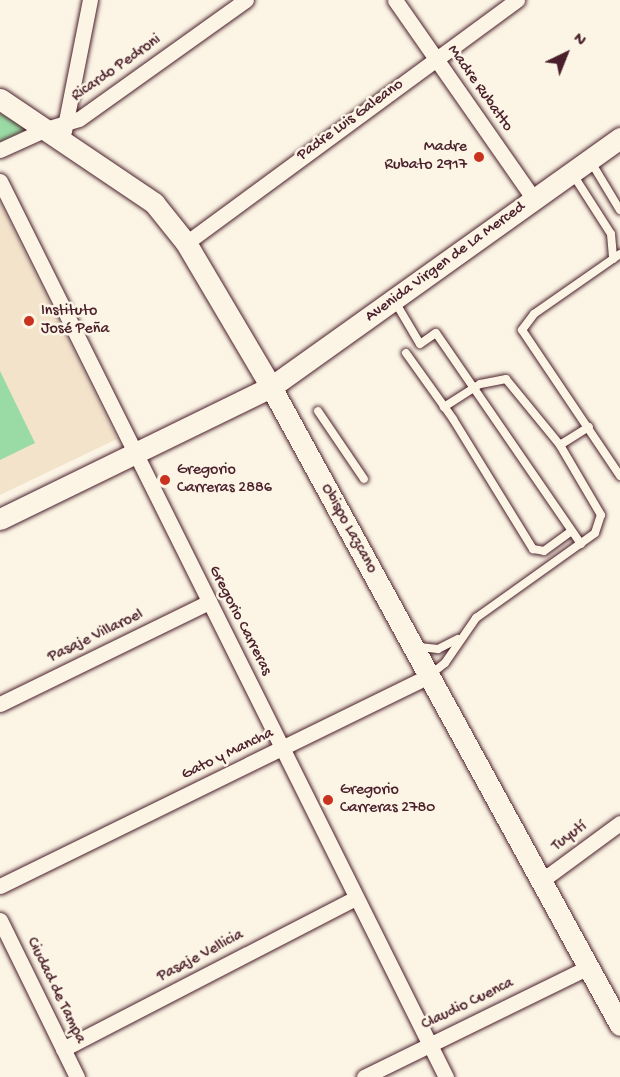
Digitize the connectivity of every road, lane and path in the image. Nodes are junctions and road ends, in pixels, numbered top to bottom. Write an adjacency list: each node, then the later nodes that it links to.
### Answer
1 (90, 0): 7 (street)
2 (246, 0): 7 (street, Ricardo Pedroni)
3 (395, 0): 5 (street, Madre Rubatto)
4 (517, 0): 5 (street, Padre Luis Galeano)
5 (436, 59): 13 (street, Madre Rubatto); 15 (street, Padre Luis Galeano)
6 (0, 99): 7 (main road, Obispo Lazcano)
7 (58, 130): 9 (street, Ricardo Pedroni); 15 (main road, Obispo Lazcano)
8 (620, 138): 10 (main road, Avenida Virgen de La Merced)
9 (0, 150)
10 (589, 160): 11 (main road, Avenida Virgen de La Merced); 14 (lane)
11 (571, 172): 13 (main road, Avenida Virgen de La Merced); 16 (lane)
12 (0, 181): 25 (street, Gregorio Carreras)
13 (534, 199): 17 (main road, Avenida Virgen de La Merced)
14 (620, 210)
15 (186, 243): 19 (main road, Obispo Lazcano)
16 (616, 256): 23 (lane)
17 (394, 300): 19 (main road, Avenida Virgen de La Merced); 20 (lane)
18 (406, 353): 21 (lane)
19 (271, 387): 25 (main road); 33 (main road, Obispo Lazcano)
20 (472, 388): 21 (lane); 24 (lane, Gato y Mancha); 29 (lane)
21 (444, 407): 29 (lane)
22 (318, 411): 27 (lane)
23 (589, 427): 24 (lane); 26 (lane)
24 (560, 445): 30 (lane, Gato y Mancha)
25 (134, 453): 28 (main road); 31 (street, Gregorio Carreras)
26 (620, 476)
27 (364, 479)
28 (0, 519)
29 (573, 531): 30 (lane)
30 (581, 543): 32 (lane, Gato y Mancha)
31 (209, 602): 35 (street, Pasaje Villaroel); 36 (street, Gregorio Carreras)
32 (458, 639): 33 (lane, Gato y Mancha); 34 (lane, Gato y Mancha)
33 (412, 645): 34 (main road, Obispo Lazcano)
34 (428, 676): 36 (street, Gato y Mancha); 38 (main road, Obispo Lazcano)
35 (0, 704)
36 (284, 748): 39 (street, Gato y Mancha); 40 (street, Gregorio Carreras)
37 (620, 822): 38 (street, Tuyutí)
38 (541, 881): 42 (main road, Obispo Lazcano)
39 (0, 886)
40 (356, 898): 45 (street, Gregorio Carreras); 46 (street, Pasaje Vellicia)
41 (0, 920): 46 (street, Ciudad de Tampa)
42 (589, 967): 43 (main road, Obispo Lazcano); 45 (street, Claudio Cuenca)
43 (614, 1000): 44 (main road, Obispo Lazcano)
44 (620, 1025)
45 (430, 1044): 48 (street, Claudio Cuenca); 49 (street, Gregorio Carreras)
46 (63, 1049): 47 (street, Ciudad de Tampa)
47 (77, 1077)
48 (364, 1077)
49 (446, 1077)

